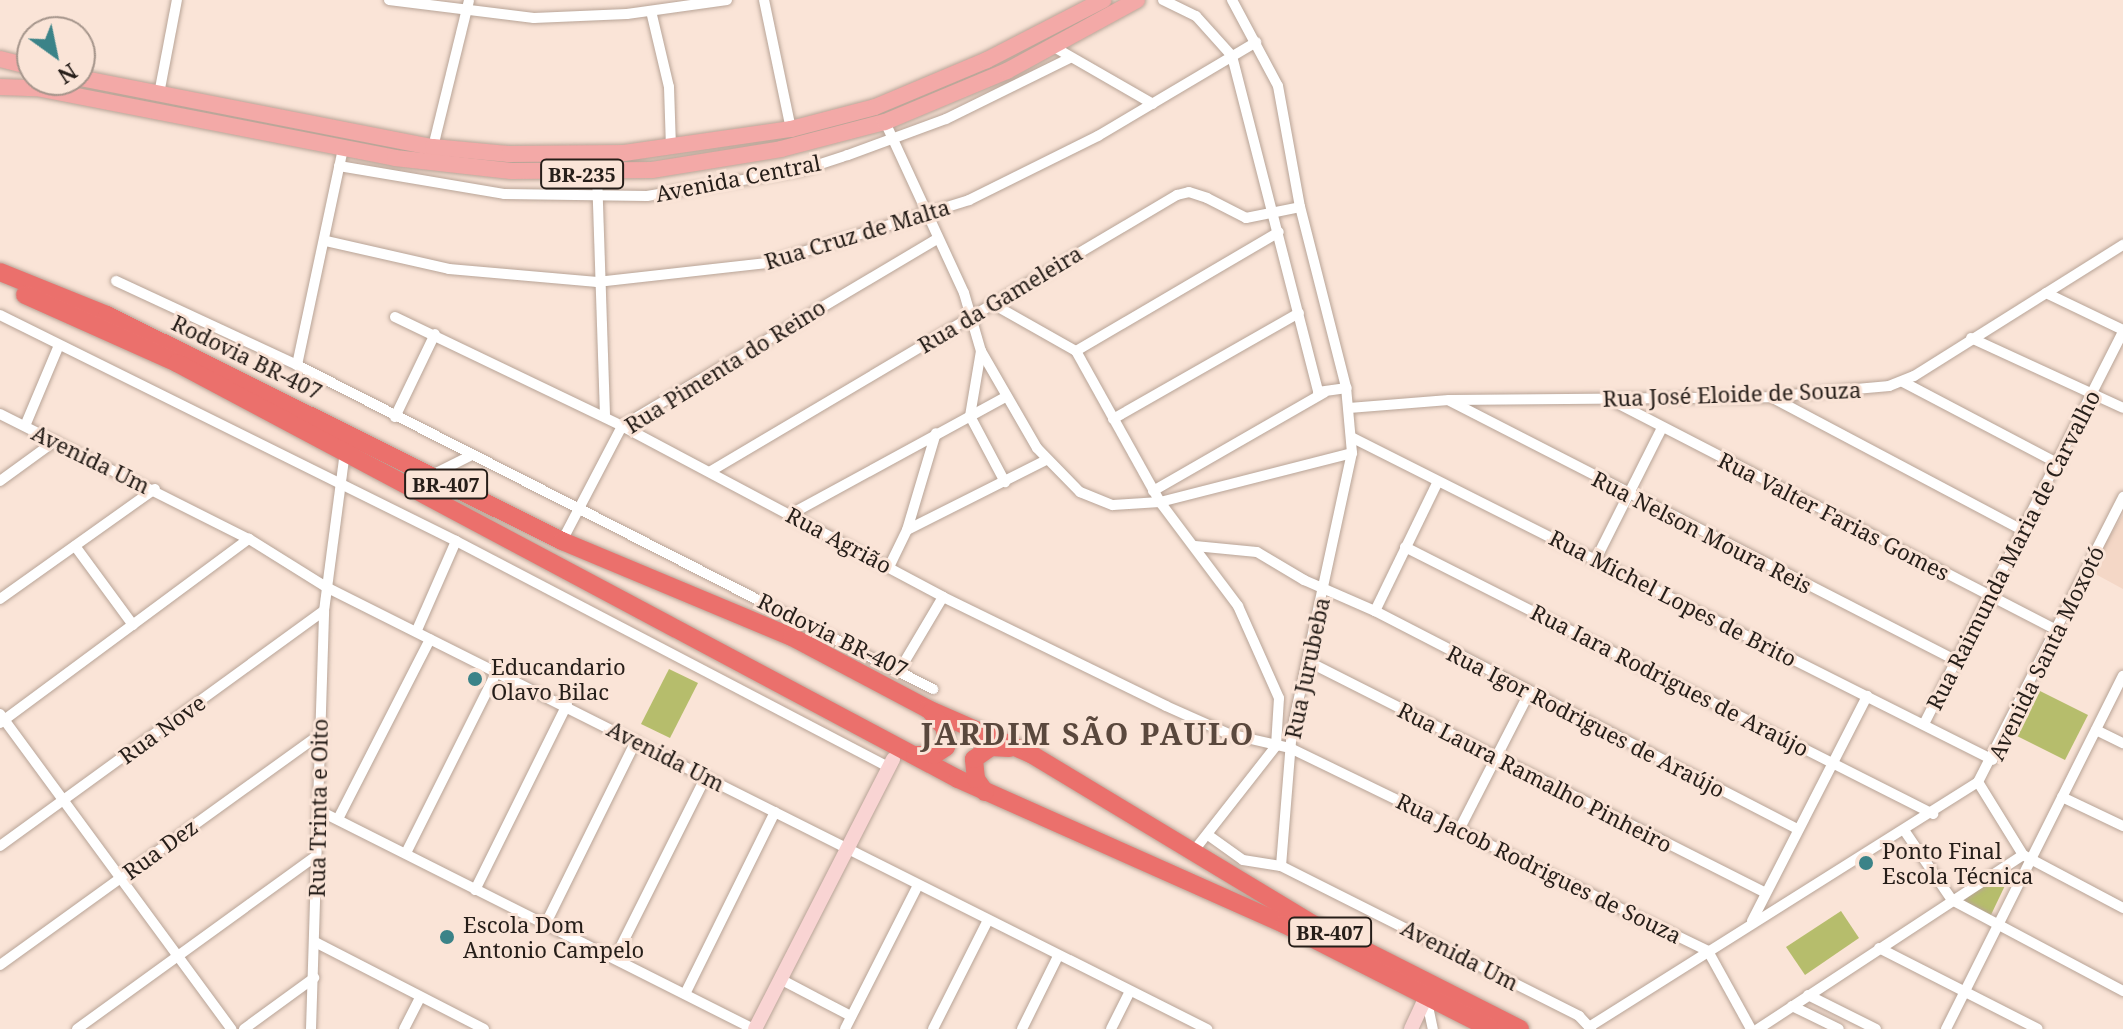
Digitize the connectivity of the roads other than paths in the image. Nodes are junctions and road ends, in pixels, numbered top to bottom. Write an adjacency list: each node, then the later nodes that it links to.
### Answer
1 (177, 0): 18 (street)
2 (389, 0): 9 (street)
3 (727, 0): 10 (street)
4 (764, 0): 21 (street)
5 (1103, 0): 17 (main road, BR-235 / BR-235)
6 (1137, 0): 12 (main road, BR-235 / BR-235)
7 (1163, 0): 13 (street)
8 (1232, 0): 11 (street)
9 (468, 6): 10 (street); 23 (street)
10 (651, 11): 25 (street)
11 (1256, 42): 13 (street, Rua Cruz de Malta); 29 (street)
12 (1054, 47): 14 (street); 20 (main road, BR-235 / BR-235)
13 (1232, 56): 19 (street, Rua Cruz de Malta); 30 (street)
14 (1070, 58): 19 (street); 22 (street, Avenida Central)
15 (96, 81): 18 (main road, BR-235 / BR-235)
16 (0, 87): 24 (main road, BR-235 / BR-235)
17 (913, 93): 20 (main road); 21 (main road, BR-235 / BR-235)
18 (159, 94): 23 (main road, BR-235 / BR-235)
19 (1153, 104): 31 (street, Rua Cruz de Malta)
20 (921, 109): 22 (main road, BR-235 / BR-235)
21 (791, 129): 25 (main road, BR-235 / BR-235)
22 (888, 129): 27 (main road, BR-235 / BR-235); 28 (street, Avenida Central); 31 (street)
23 (433, 147): 25 (main road, BR-235 / BR-235)
24 (343, 148): 26 (street); 27 (main road, BR-235 / BR-235)
25 (671, 148)
26 (339, 166): 28 (street, Avenida Central); 34 (street)
27 (597, 174): 28 (street)
28 (597, 196): 38 (street)
29 (1300, 207): 30 (street, Rua da Gameleira); 54 (street, Rua Jurubeba)
30 (1273, 212): 32 (street); 41 (street, Rua da Gameleira)
31 (926, 216): 33 (street); 38 (street, Rua Cruz de Malta)
32 (1279, 232): 42 (street); 51 (street)
33 (937, 239): 44 (street); 69 (street, Rua Pimenta do Reino)
34 (326, 241): 38 (street, Rua Cruz de Malta); 52 (street)
35 (2123, 245): 40 (street, Rua José Eloide de Souza)
36 (0, 272): 80 (highway, Rodovia BR-407 / BR-407)
37 (116, 281): 52 (street)
38 (597, 282): 66 (street)
39 (0, 285): 74 (highway, BR-407)
40 (2046, 293): 46 (street); 48 (street, Rua José Eloide de Souza)
41 (991, 303): 44 (street, Rua da Gameleira); 51 (street)
42 (1299, 313): 55 (street); 67 (street)
43 (0, 315): 49 (street)
44 (972, 316): 50 (street); 79 (street, Rua da Gameleira)
45 (395, 317): 47 (street, Rua Agrião)
46 (2123, 331): 56 (street, Rua Raimunda Maria de Carvalho)
47 (435, 334): 65 (street); 66 (street, Rua Agrião)
48 (1971, 338): 53 (street, Rua José Eloide de Souza); 56 (street)
49 (59, 345): 68 (street); 83 (street)
50 (981, 351): 57 (street); 64 (street)
51 (1076, 351): 67 (street)
52 (297, 365): 65 (street)
53 (1903, 382): 58 (street, Rua José Eloide de Souza); 78 (street)
54 (1347, 388): 55 (street); 61 (street, Rua Jurubeba)
55 (1322, 391): 86 (street)
56 (2094, 394): 62 (street); 78 (street, Rua Raimunda Maria de Carvalho)
57 (1006, 397): 64 (street); 77 (street)
58 (1770, 397): 60 (street, Rua José Eloide de Souza); 93 (street)
59 (1449, 400): 60 (street, Rua José Eloide de Souza); 61 (street, Rua José Eloide de Souza); 87 (street, Rua Nelson Moura Reis)
60 (1611, 400): 70 (street, Rua Valter Farias Gomes)
61 (1349, 408): 72 (street, Rua Jurubeba)
62 (2123, 408)
63 (0, 414): 68 (street, Avenida Um)
64 (970, 416): 71 (street); 84 (street)
65 (395, 417): 76 (street)
66 (605, 417): 69 (street, Rua Agrião)
67 (1113, 419): 86 (street)
68 (25, 426): 73 (street, Avenida Um)
69 (622, 426): 79 (street, Rua Agrião); 90 (street, Rua Pimenta do Reino)
70 (1662, 428): 87 (street); 104 (street, Rua Valter Farias Gomes)
71 (936, 433): 91 (street); 92 (street)
72 (1353, 438): 75 (street, Rua Jurubeba); 82 (street, Rua Michel Lopes de Brito)
73 (55, 441): 81 (street); 85 (street, Avenida Um)
74 (345, 451): 83 (street, Rua Trinta e Oito); 132 (highway, BR-407)
75 (1352, 453): 89 (street); 102 (street, Rua Jurubeba)
76 (470, 456): 80 (street); 90 (street)
77 (1046, 460): 84 (street); 89 (street)
78 (2059, 464): 93 (street, Rua Raimunda Maria de Carvalho)
79 (711, 471): 91 (street, Rua Agrião)
80 (430, 476): 96 (highway, Rodovia BR-407 / BR-407)
81 (0, 481)
82 (1438, 481): 99 (street); 100 (street, Rua Michel Lopes de Brito)
83 (338, 482): 95 (street); 103 (street, Rua Trinta e Oito)
84 (1005, 482): 92 (street)
85 (155, 489): 94 (street, Avenida Um); 97 (street)
86 (1153, 491): 89 (street)
87 (1628, 496): 100 (street); 114 (street, Rua Nelson Moura Reis)
88 (2123, 497): 111 (street, Avenida Santa Moxotó)
89 (1160, 502): 98 (street)
90 (577, 511): 96 (street, Rua Pimenta do Reino); 116 (street)
91 (791, 514): 101 (street, Rua Agrião)
92 (907, 530): 101 (street)
93 (2024, 531): 104 (street, Rua Raimunda Maria de Carvalho)
94 (249, 539): 103 (street, Avenida Um); 109 (street)
95 (456, 541): 110 (street); 136 (street)
96 (562, 541): 122 (highway, Rodovia BR-407 / BR-407)
97 (75, 546): 106 (street); 109 (street)
98 (1195, 546): 102 (street, Rua Igor Rodrigues de Araújo); 129 (street)
99 (1405, 547): 108 (street); 135 (street, Rua Iara Rodrigues de Araújo)
100 (1596, 559): 120 (street, Rua Michel Lopes de Brito)
101 (889, 567): 105 (street, Rua Agrião)
102 (1324, 586): 108 (street, Rua Igor Rodrigues de Araújo); 113 (street, Rua Jurubeba)
103 (326, 587): 107 (street, Rua Trinta e Oito); 110 (street, Avenida Um)
104 (1990, 596): 111 (street, Rua Valter Farias Gomes); 114 (street, Rua Raimunda Maria de Carvalho)
105 (943, 597): 116 (street); 129 (street, Rua Agrião)
106 (0, 599)
107 (324, 611): 126 (street, Rua Trinta e Oito); 141 (street, Rua Nove)
108 (1375, 611): 119 (street, Rua Igor Rodrigues de Araújo)
109 (133, 625): 123 (street)
110 (417, 630): 112 (street, Avenida Um)
111 (2057, 630): 134 (street, Avenida Santa Moxotó)
112 (430, 639): 115 (street, Avenida Um); 145 (street)
113 (1307, 661): 130 (street, Rua Jurubeba); 133 (street, Rua Laura Ramalho Pinheiro)
114 (1957, 661): 124 (street, Rua Raimunda Maria de Carvalho)
115 (498, 669): 121 (street, Avenida Um); 153 (street)
116 (899, 671): 118 (street)
117 (2123, 676): 125 (street)
118 (933, 689)
119 (1529, 693): 133 (street); 148 (street, Rua Igor Rodrigues de Araújo)
120 (1867, 696): 124 (street, Rua Michel Lopes de Brito); 135 (street)
121 (567, 705): 127 (street, Avenida Um); 160 (street)
122 (928, 709): 131 (highway, Rodovia BR-407 / BR-407); 132 (highway)
123 (1, 719): 141 (street)
124 (1924, 724): 134 (street, Rua Michel Lopes de Brito)
125 (2096, 730): 128 (street); 140 (street)
126 (320, 734): 142 (street, Rua Trinta e Oito); 158 (street, Rua Dez)
127 (636, 741): 137 (street, Avenida Um); 166 (street)
128 (2123, 743)
129 (1276, 746): 130 (street, Rua Agrião); 150 (street)
130 (1290, 748): 147 (street, Rua Jacob Rodrigues de Souza); 157 (street, Rua Jurubeba)
131 (1031, 754): 139 (highway); 154 (highway, Rodovia BR-407 / BR-407)
132 (912, 755): 139 (highway, BR-407)
133 (1495, 757): 147 (street); 161 (street, Rua Laura Ramalho Pinheiro)
134 (1993, 760): 138 (street, Avenida Santa Moxotó)
135 (1833, 762): 144 (street, Rua Iara Rodrigues de Araújo); 148 (street)
136 (891, 763): 152 (street)
137 (706, 776): 143 (street, Avenida Um); 173 (street)
138 (1978, 782): 144 (street, Avenida Santa Moxotó); 156 (street)
139 (985, 792): 183 (highway, BR-407)
140 (2062, 797): 146 (street); 156 (street)
141 (63, 801): 151 (street, Rua Nove); 158 (street)
142 (318, 810): 145 (street); 155 (street, Rua Trinta e Oito)
143 (775, 812): 152 (street, Avenida Um); 180 (street)
144 (1933, 814): 149 (street, Avenida Santa Moxotó)
145 (338, 819): 153 (street)
146 (2123, 826)
147 (1460, 828): 170 (street, Rua Jacob Rodrigues de Souza)
148 (1797, 829): 161 (street)
149 (1904, 830): 162 (street); 165 (street, Avenida Santa Moxotó)
150 (1208, 835): 154 (street); 157 (street)
151 (0, 846)
152 (848, 849): 159 (street, Avenida Um); 176 (street)
153 (406, 853): 160 (street)
154 (1192, 853): 202 (highway, Rodovia BR-407 / BR-407)
155 (316, 856): 168 (street, Rua Trinta e Oito); 171 (street)
156 (2026, 858): 162 (street); 163 (street); 167 (street)
157 (1281, 866): 187 (street, Avenida Um)
158 (119, 878): 171 (street); 174 (street, Rua Dez)
159 (918, 885): 164 (street, Avenida Um); 185 (street)
160 (475, 890): 166 (street)
161 (1764, 892): 165 (street)
162 (1952, 900): 167 (street); 169 (street)
163 (2123, 908)
164 (988, 920): 172 (street, Avenida Um); 196 (street)
165 (1752, 921): 170 (street, Avenida Santa Moxotó)
166 (545, 925): 173 (street)
167 (1996, 927): 178 (street); 179 (street)
168 (315, 942): 175 (street, Rua Trinta e Oito); 182 (street)
169 (1879, 948): 179 (street); 181 (street)
170 (1708, 951): 187 (street, Avenida Santa Moxotó); 203 (street, Rua Jacob Rodrigues de Souza)
171 (177, 955): 188 (street); 189 (street)
172 (1058, 956): 177 (street, Avenida Um); 197 (street)
173 (615, 958): 180 (street)
174 (0, 965)
175 (314, 978): 190 (street); 191 (street, Rua Trinta e Oito)
176 (782, 980): 185 (street); 194 (street)
177 (1130, 991): 186 (street, Avenida Um); 198 (street)
178 (2123, 991)
179 (1965, 992): 207 (street); 208 (street)
180 (685, 994): 194 (street)
181 (1808, 995): 184 (street); 206 (street)
182 (420, 997): 192 (street); 193 (street)
183 (1426, 997): 199 (street); 200 (street); 201 (highway, BR-407)
184 (1792, 1006): 204 (street); 205 (street)
185 (851, 1016): 195 (street)
186 (1200, 1028)
187 (1590, 1028)
188 (77, 1029)
189 (231, 1029)
190 (244, 1029)
191 (311, 1029)
192 (404, 1029)
193 (484, 1029)
194 (754, 1029)
195 (845, 1029)
196 (933, 1029)
197 (1022, 1029)
198 (1111, 1029)
199 (1411, 1029)
200 (1433, 1029)
201 (1491, 1029)
202 (1520, 1029)
203 (1751, 1029)
204 (1758, 1029)
205 (1839, 1029)
206 (1876, 1029)
207 (1946, 1029)
208 (2038, 1029)

